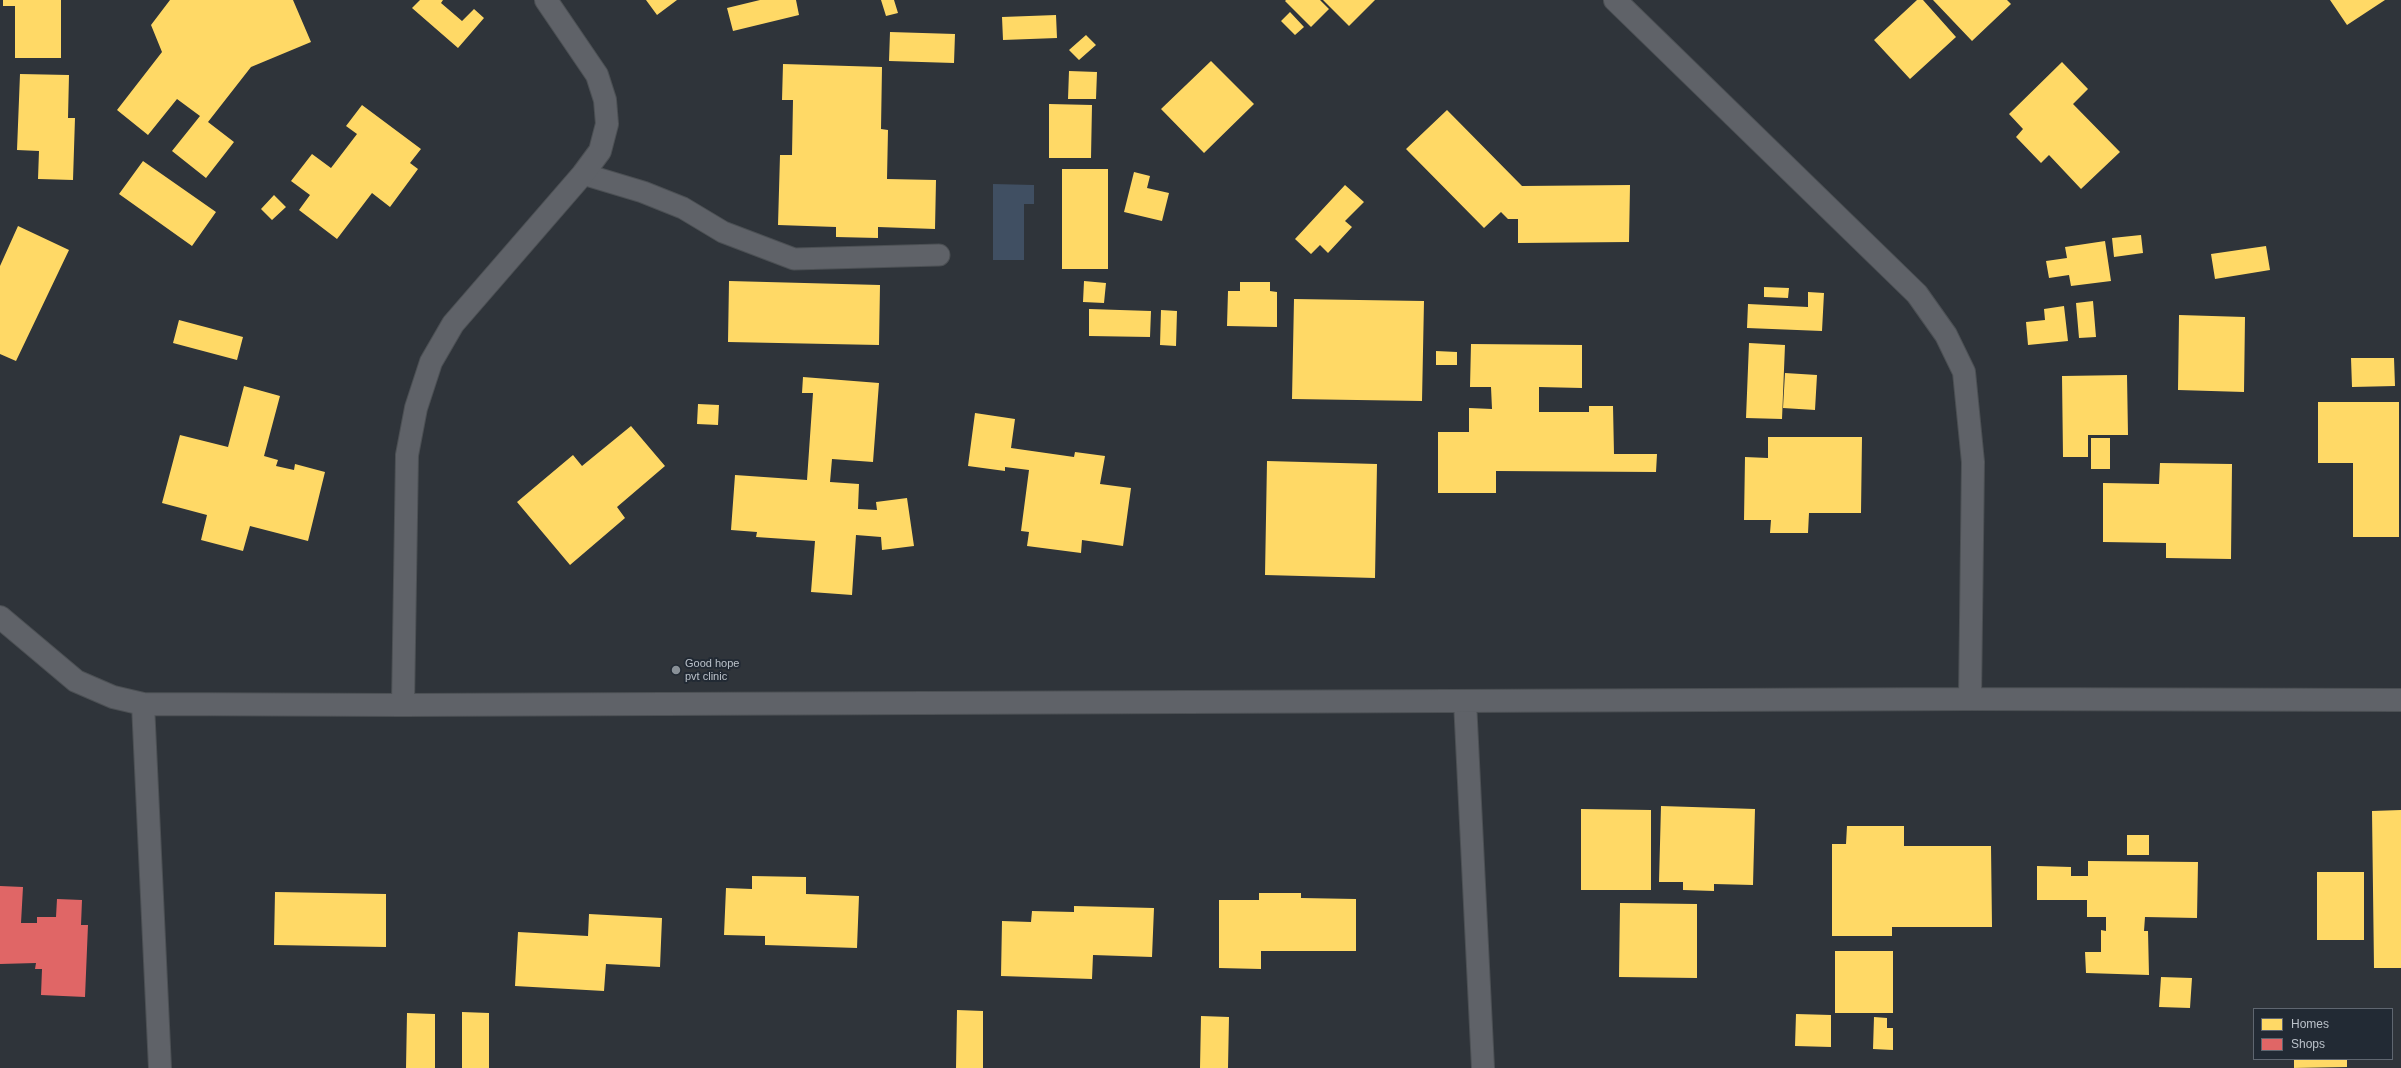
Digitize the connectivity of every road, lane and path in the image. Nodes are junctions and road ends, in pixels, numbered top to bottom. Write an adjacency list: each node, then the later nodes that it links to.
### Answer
1 (546, 0): 3 (street)
2 (1615, 0): 6 (street)
3 (583, 174): 4 (lane); 10 (street)
4 (938, 255)
5 (0, 617): 9 (street)
6 (1970, 699): 7 (street); 8 (street)
7 (2401, 700)
8 (1465, 701): 10 (street); 12 (street)
9 (143, 704): 10 (street); 11 (street)
10 (403, 705)
11 (160, 1068)
12 (1483, 1068)

